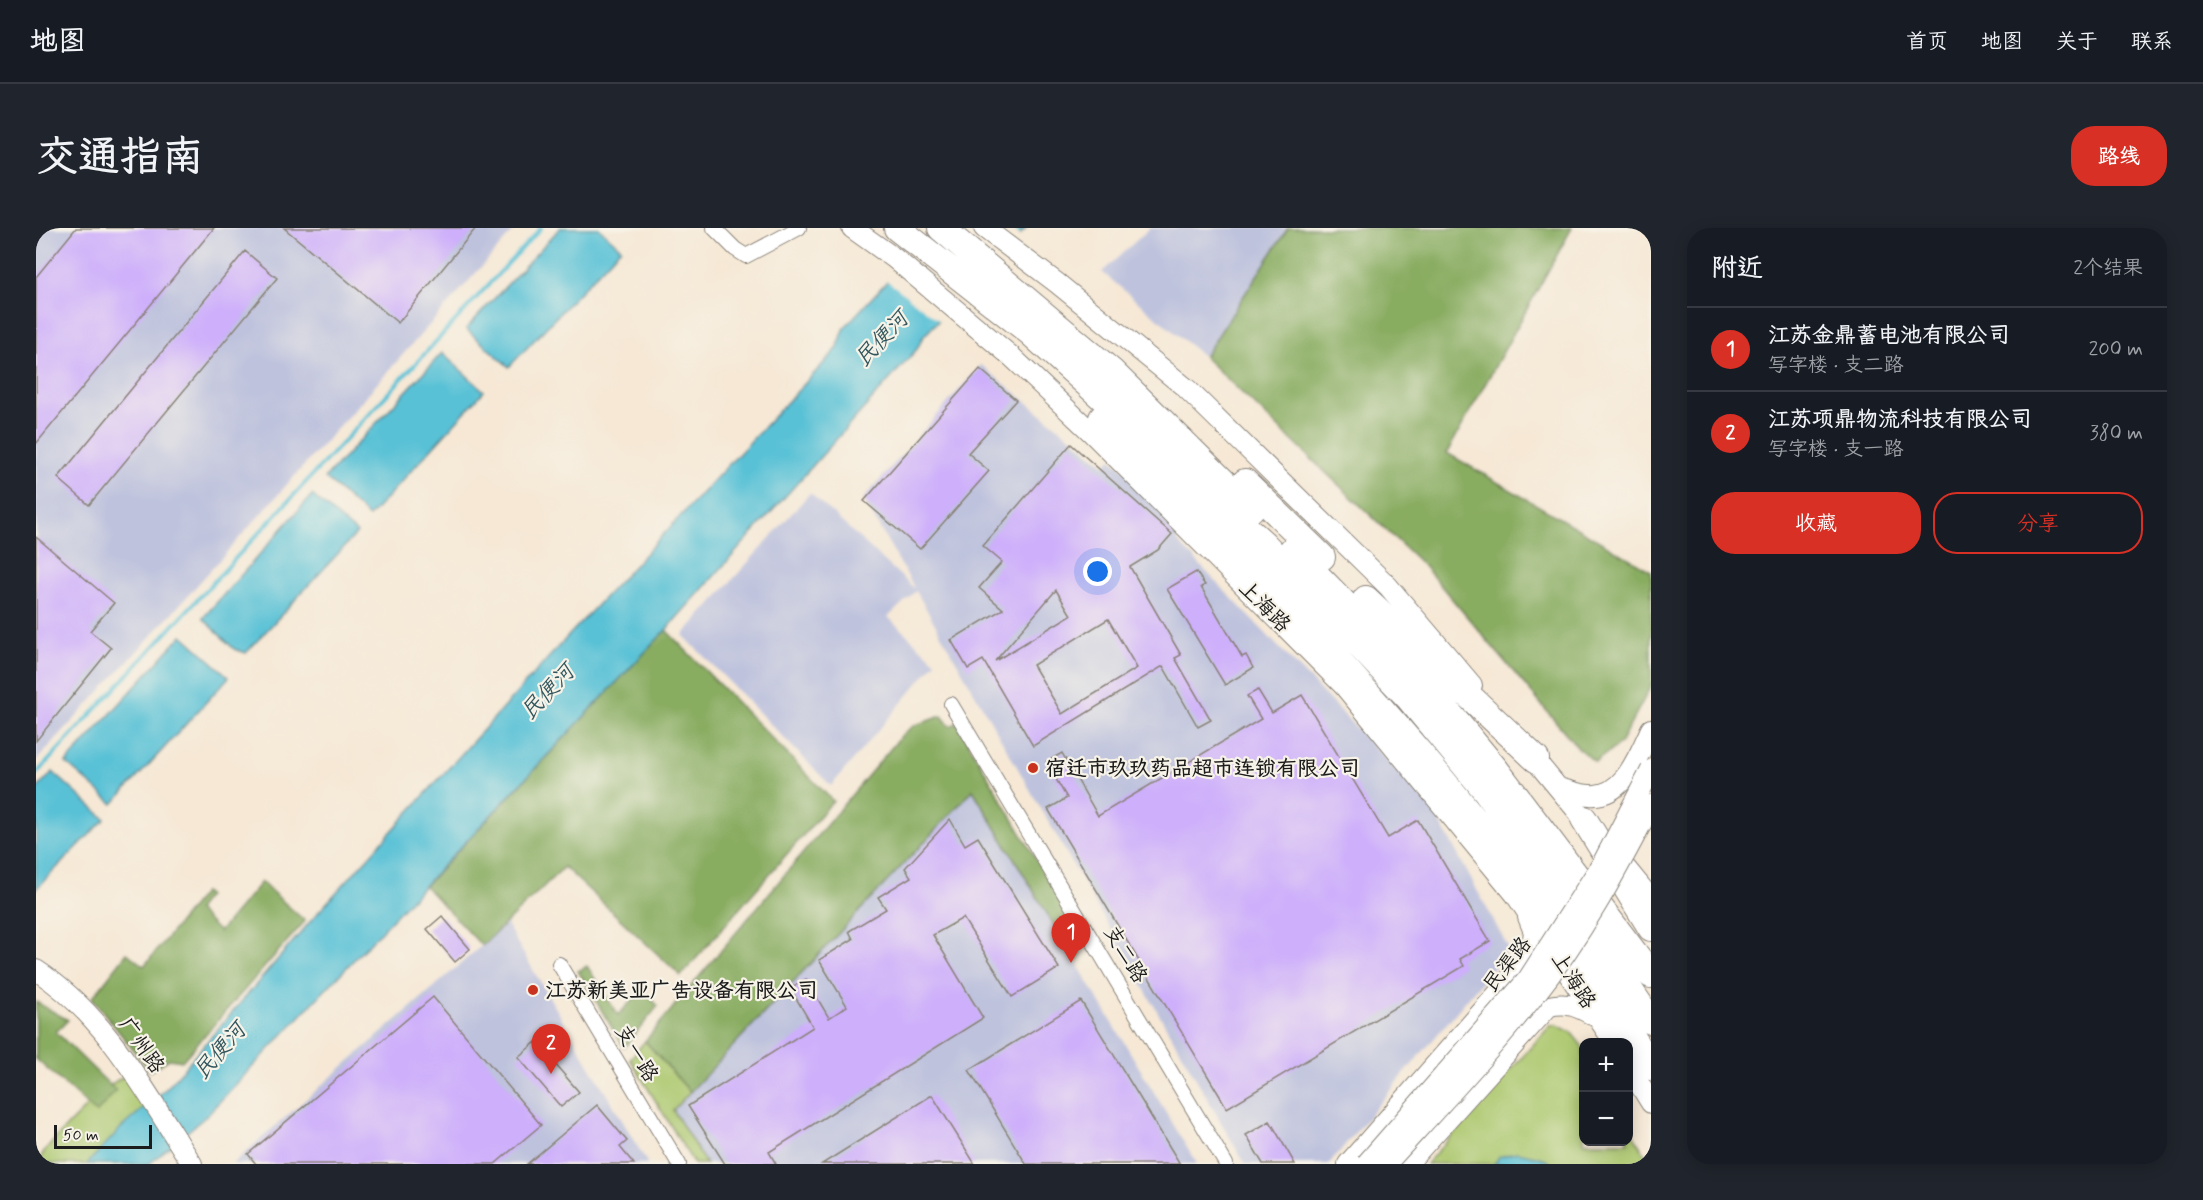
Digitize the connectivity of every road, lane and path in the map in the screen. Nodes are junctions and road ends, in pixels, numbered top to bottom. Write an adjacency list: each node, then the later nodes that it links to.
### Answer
1 (714, 228): 2 (street)
2 (799, 228)
3 (852, 228): 7 (main road, 上海路)
4 (897, 228): 7 (highway, 上海路)
5 (941, 228): 8 (highway)
6 (984, 228): 11 (main road)
7 (1022, 344): 16 (main road, 上海路); 23 (highway, 上海路); 25 (highway)
8 (1112, 372): 11 (highway); 21 (highway)
9 (951, 704): 30 (street, 支二路)
10 (1651, 729): 13 (main road)
11 (1536, 759): 13 (main road)
12 (1651, 770): 32 (main road, 民渠路, bridge)
13 (1562, 789): 15 (main road)
14 (1651, 805): 33 (main road, 民渠路, bridge)
15 (1584, 819): 17 (main road); 18 (highway)
16 (1515, 894): 22 (main road, 上海路); 31 (main road)
17 (1651, 899)
18 (1651, 928)
19 (559, 964): 29 (street, 支一路)
20 (36, 970): 28 (main road, 广州路)
21 (1651, 975)
22 (1600, 1019): 24 (main road, 上海路); 34 (main road)
23 (1651, 1021)
24 (1612, 1038)
25 (1651, 1067)
26 (1633, 1073): 27 (main road)
27 (1651, 1103)
28 (192, 1164)
29 (679, 1164)
30 (1226, 1164)
31 (1348, 1164)
32 (1366, 1164)
33 (1386, 1164)
34 (1407, 1164)

